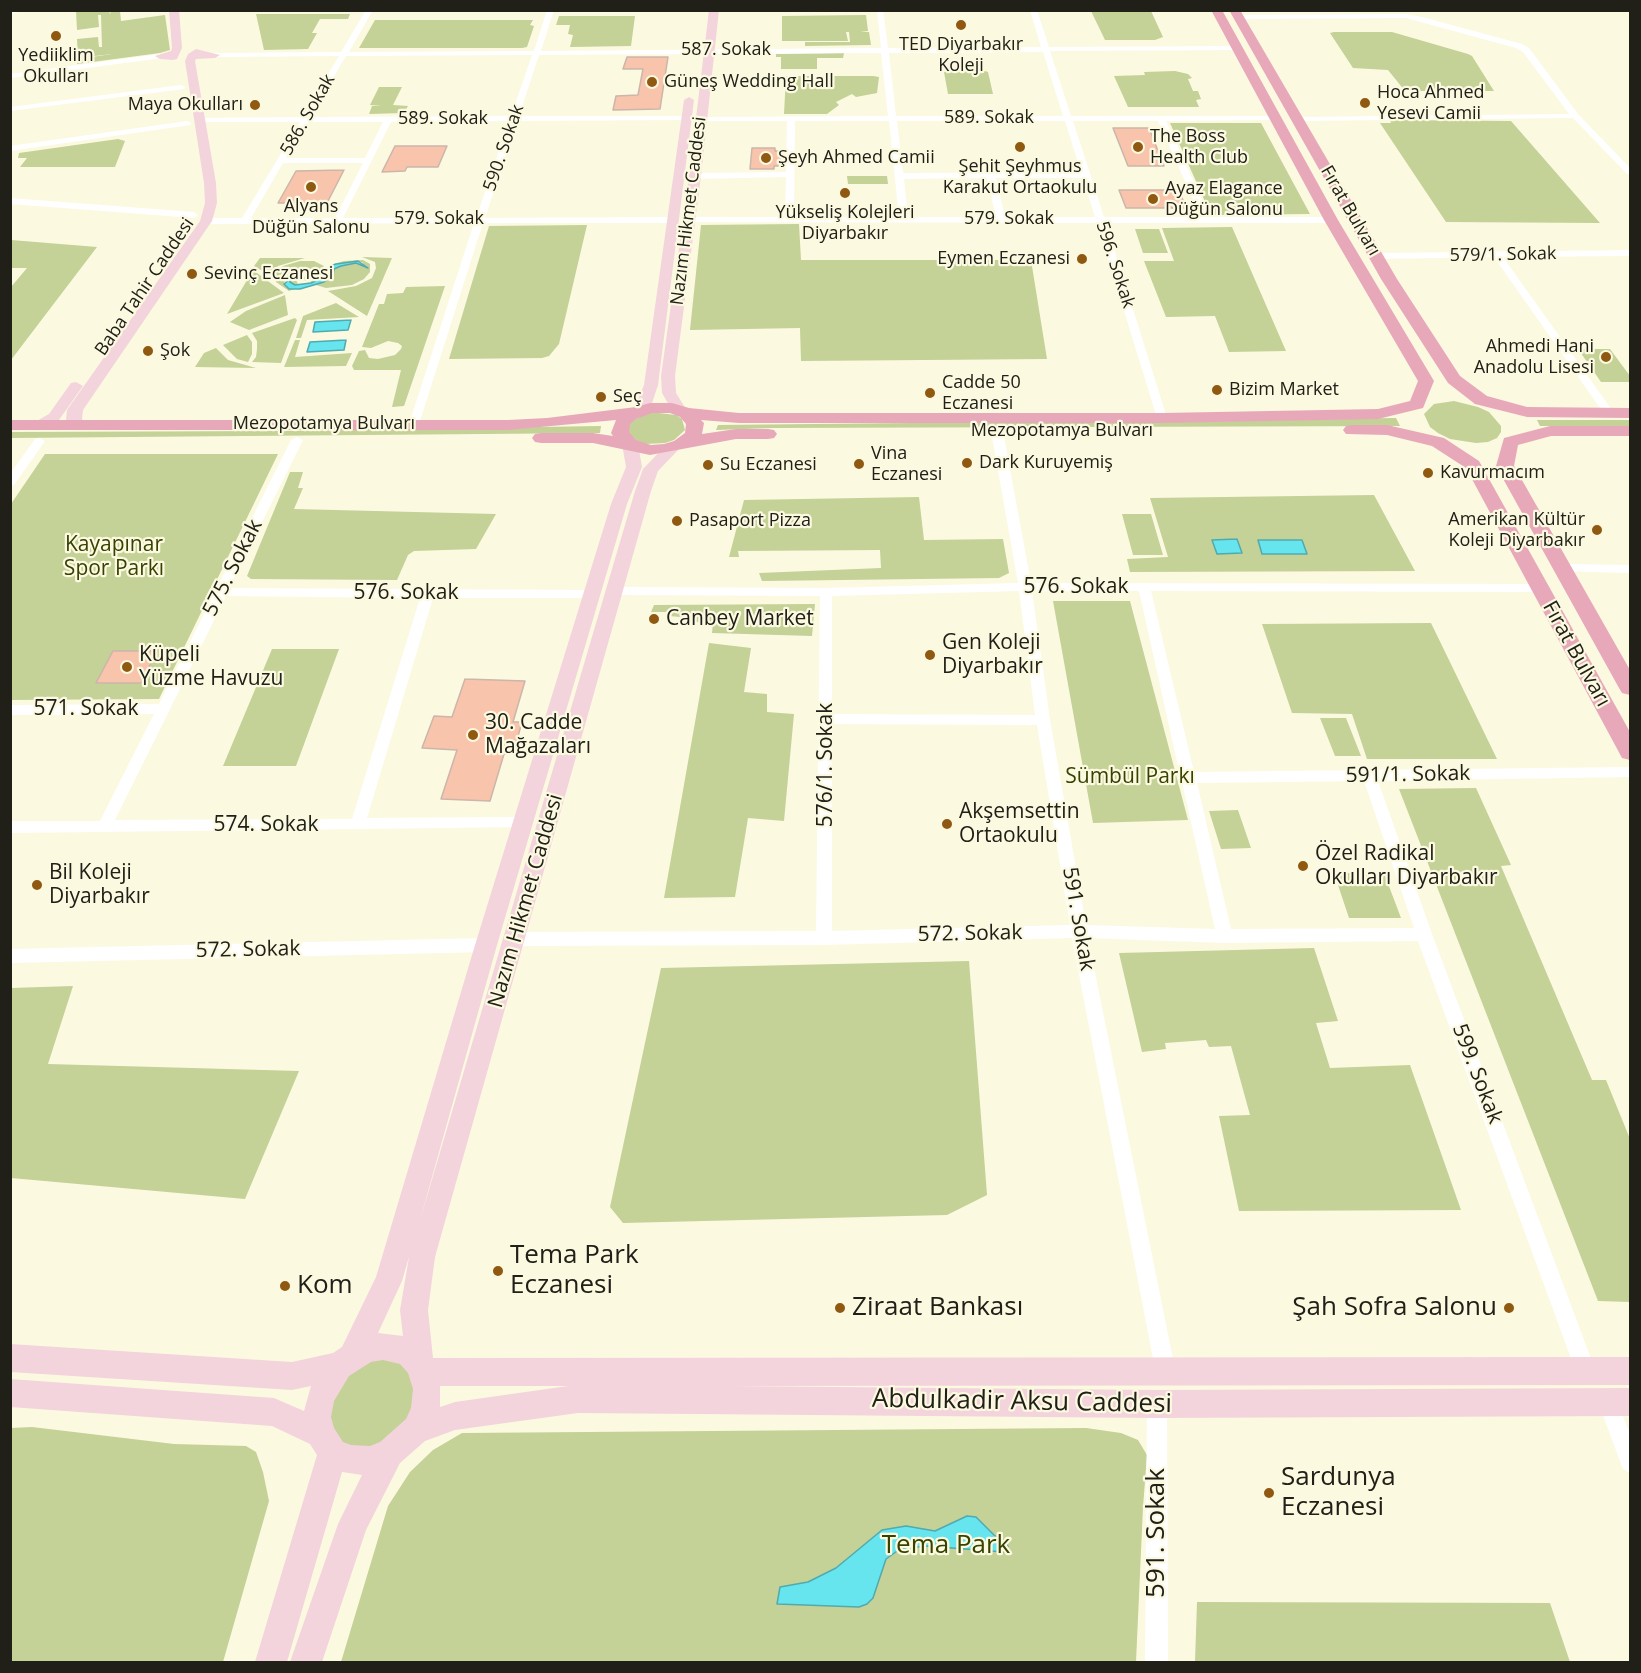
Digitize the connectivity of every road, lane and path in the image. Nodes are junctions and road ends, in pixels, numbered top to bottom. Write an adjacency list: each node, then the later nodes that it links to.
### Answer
1 (26, 10): 10 (street)
2 (174, 10): 21 (main road, Baba Tahir Caddesi)
3 (370, 10): 17 (street, 586. Sokak)
4 (551, 10): 16 (street, 590. Sokak)
5 (701, 10): 18 (main road, Nazım Hikmet Caddesi)
6 (714, 10): 18 (main road, Nazım Hikmet Caddesi)
7 (880, 10): 13 (street)
8 (1033, 10): 14 (street, 596. Sokak)
9 (1216, 10): 12 (main road, Fırat Bulvarı)
10 (10, 12)
11 (1236, 14): 26 (street); 36 (main road, Fırat Bulvarı)
12 (1236, 48): 14 (street, 587. Sokak); 30 (main road, Fırat Bulvarı)
13 (885, 50): 14 (street, 587. Sokak); 18 (street, 587. Sokak); 34 (street)
14 (1046, 50): 29 (street, 596. Sokak)
15 (192, 51): 19 (main road); 21 (main road); 38 (main road, Baba Tahir Caddesi)
16 (536, 52): 17 (street, 587. Sokak); 18 (street, 587. Sokak); 32 (street, 590. Sokak)
17 (344, 54): 19 (street, 587. Sokak); 31 (street, 586. Sokak)
18 (700, 54): 33 (main road, Nazım Hikmet Caddesi)
19 (215, 55)
20 (160, 56): 21 (main road); 22 (street)
21 (175, 56): 24 (main road, Baba Tahir Caddesi)
22 (10, 76)
23 (692, 82): 27 (main road, Nazım Hikmet Caddesi)
24 (181, 87): 25 (street); 38 (main road, Baba Tahir Caddesi)
25 (10, 109)
26 (1575, 116): 36 (street); 42 (street)
27 (687, 118): 32 (street, 589. Sokak); 57 (main road, Nazım Hikmet Caddesi)
28 (790, 118): 33 (street, 589. Sokak); 34 (street, 589. Sokak); 43 (street)
29 (1068, 118): 34 (street, 589. Sokak); 35 (street, 589. Sokak); 45 (street, 596. Sokak)
30 (1276, 118): 35 (street, 589. Sokak); 60 (main road, Fırat Bulvarı)
31 (306, 119): 37 (street, 589. Sokak); 38 (street, 589. Sokak); 41 (street, 586. Sokak)
32 (514, 119): 37 (street, 589. Sokak); 51 (street, 590. Sokak)
33 (701, 119): 46 (main road, Nazım Hikmet Caddesi)
34 (892, 119): 47 (street)
35 (1161, 119): 55 (street)
36 (1296, 119): 63 (main road, Fırat Bulvarı)
37 (388, 120): 40 (street)
38 (194, 122): 39 (street, 589. Sokak); 49 (main road, Baba Tahir Caddesi)
39 (10, 149)
40 (369, 160): 41 (street); 56 (street)
41 (282, 161): 50 (street, 586. Sokak)
42 (1630, 172)
43 (790, 174): 46 (street); 52 (street)
44 (991, 175): 45 (street); 47 (street); 54 (street)
45 (1085, 175): 59 (street, 596. Sokak)
46 (695, 176): 58 (main road, Nazım Hikmet Caddesi)
47 (900, 176): 53 (street)
48 (10, 201): 49 (street, 579. Sokak)
49 (200, 218): 50 (street, 579. Sokak); 71 (main road, Baba Tahir Caddesi); 76 (main road, Baba Tahir Caddesi)
50 (246, 219): 56 (street, 579. Sokak)
51 (480, 219): 56 (street, 579. Sokak); 57 (street, 579. Sokak); 72 (street, 590. Sokak)
52 (789, 219): 53 (street, 579. Sokak); 58 (street, 579. Sokak)
53 (904, 219): 54 (street, 579. Sokak)
54 (1000, 219): 59 (street, 579. Sokak)
55 (1206, 219): 59 (street, 579. Sokak); 60 (street, 579. Sokak)
56 (338, 220)
57 (673, 220): 66 (main road, Nazım Hikmet Caddesi)
58 (688, 220): 67 (main road, Nazım Hikmet Caddesi)
59 (1100, 220): 70 (street, 596. Sokak)
60 (1331, 220): 65 (main road, Fırat Bulvarı)
61 (1630, 253): 62 (street, 579/1. Sokak)
62 (1497, 255): 63 (street, 579/1. Sokak); 68 (street)
63 (1376, 256): 64 (main road, Fırat Bulvarı)
64 (1480, 400): 65 (main road, Mezopotamya Bulvarı); 68 (main road); 80 (main road, Fırat Bulvarı)
65 (1417, 404): 70 (main road, Mezopotamya Bulvarı); 79 (main road, Fırat Bulvarı)
66 (639, 411): 67 (main road, Mezopotamya Bulvarı); 72 (main road, Mezopotamya Bulvarı); 81 (main road)
67 (682, 411): 70 (main road, Mezopotamya Bulvarı); 82 (main road)
68 (1609, 413): 69 (main road)
69 (1630, 413)
70 (1162, 418)
71 (79, 424): 72 (main road, Mezopotamya Bulvarı); 76 (main road, Mezopotamya Bulvarı)
72 (414, 424)
73 (10, 425): 76 (main road, Mezopotamya Bulvarı)
74 (997, 431): 79 (main road, Mezopotamya Bulvarı); 82 (main road, Mezopotamya Bulvarı); 86 (street, 591. Sokak)
75 (1630, 431): 80 (main road)
76 (39, 433): 77 (main road, Mezopotamya Bulvarı); 78 (main road); 83 (street)
77 (297, 440): 81 (main road, Mezopotamya Bulvarı); 90 (street, 575. Sokak)
78 (10, 442)
79 (1438, 442): 80 (main road, Mezopotamya Bulvarı); 88 (main road, Fırat Bulvarı)
80 (1510, 442): 84 (main road, Fırat Bulvarı)
81 (630, 444): 82 (main road, Mezopotamya Bulvarı); 93 (main road, Nazım Hikmet Caddesi)
82 (679, 445): 89 (main road, Nazım Hikmet Caddesi)
83 (10, 483)
84 (1563, 568): 85 (street); 94 (main road, Fırat Bulvarı)
85 (1630, 569)
86 (1025, 587): 87 (street, 576. Sokak); 91 (street, 576. Sokak); 98 (street, 591. Sokak)
87 (1144, 587): 88 (street, 576. Sokak); 102 (street)
88 (1539, 588): 99 (main road, Fırat Bulvarı)
89 (614, 591): 91 (street, 576. Sokak); 111 (main road, Nazım Hikmet Caddesi)
90 (221, 592): 92 (street, 576. Sokak); 95 (street, 575. Sokak)
91 (826, 592): 97 (street, 576/1. Sokak)
92 (428, 593): 93 (street, 576. Sokak); 104 (street)
93 (592, 594): 103 (main road, Nazım Hikmet Caddesi)
94 (1630, 688)
95 (162, 709): 96 (street, 571. Sokak); 105 (street, 575. Sokak)
96 (10, 710)
97 (826, 719): 98 (street); 110 (street, 576/1. Sokak)
98 (1043, 720): 107 (street, 591. Sokak)
99 (1630, 752)
100 (1630, 772): 101 (street, 591/1. Sokak)
101 (1369, 776): 102 (street, 591/1. Sokak); 108 (street, 599. Sokak)
102 (1186, 778): 109 (street)
103 (522, 823): 104 (street, 574. Sokak); 112 (main road, Nazım Hikmet Caddesi)
104 (358, 824): 105 (street, 574. Sokak)
105 (105, 826): 106 (street, 574. Sokak)
106 (10, 827)
107 (1079, 931): 109 (street, 572. Sokak); 110 (street, 572. Sokak); 117 (street, 591. Sokak)
108 (1424, 934): 109 (street, 572. Sokak); 119 (street, 599. Sokak)
109 (1225, 936)
110 (824, 938): 111 (street, 572. Sokak)
111 (515, 939): 116 (main road, Nazım Hikmet Caddesi)
112 (486, 945): 113 (street, 572. Sokak); 115 (main road, Nazım Hikmet Caddesi)
113 (10, 956)
114 (10, 1358): 115 (main road)
115 (346, 1361): 116 (main road); 124 (main road)
116 (422, 1368): 117 (main road, Abdulkadir Aksu Caddesi); 123 (main road)
117 (1165, 1369): 119 (main road, Abdulkadir Aksu Caddesi)
118 (1630, 1371): 119 (main road, Abdulkadir Aksu Caddesi)
119 (1586, 1372)
120 (10, 1394): 124 (main road)
121 (1619, 1402): 122 (main road, Abdulkadir Aksu Caddesi); 126 (street)
122 (1157, 1404): 123 (main road, Abdulkadir Aksu Caddesi); 129 (street, 591. Sokak)
123 (416, 1429): 125 (main road)
124 (327, 1443): 125 (main road); 127 (main road)
125 (390, 1453): 128 (main road)
126 (1630, 1462)
127 (271, 1662)
128 (306, 1662)
129 (1156, 1662)

